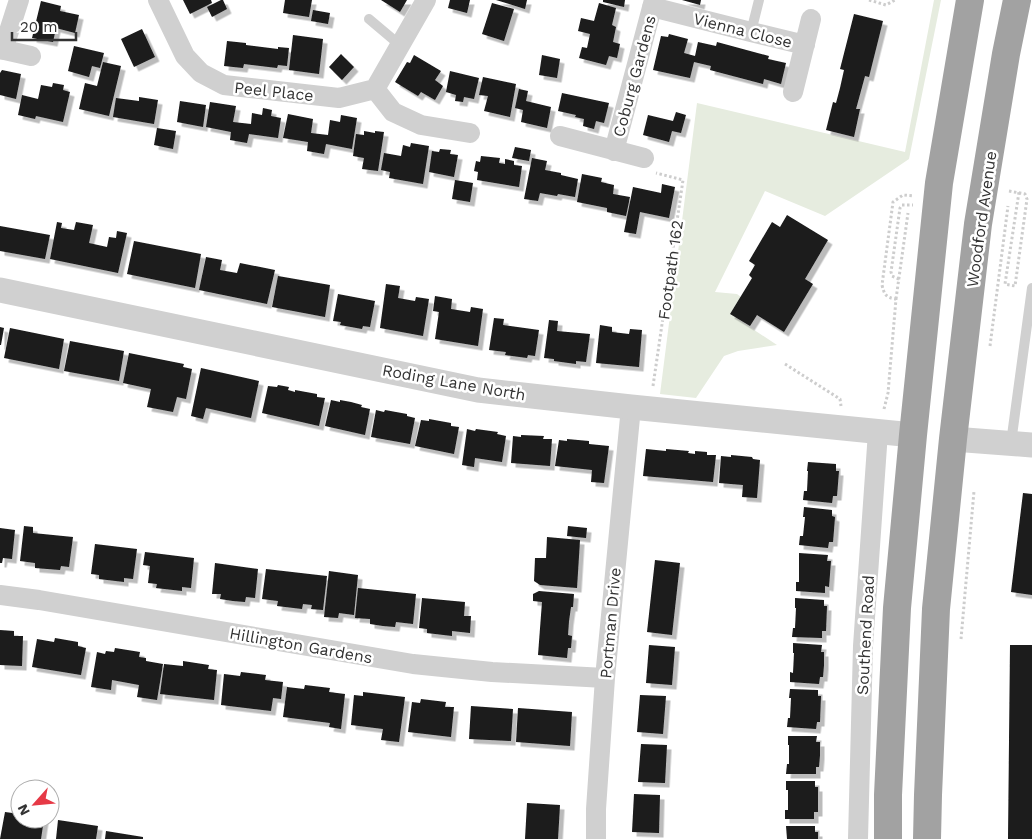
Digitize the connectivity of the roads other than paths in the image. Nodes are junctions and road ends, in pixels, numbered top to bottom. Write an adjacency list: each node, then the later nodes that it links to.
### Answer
1 (19, 0): 13 (street)
2 (158, 0): 15 (street, Peel Place)
3 (426, 0): 12 (street)
4 (758, 0): 10 (lane)
5 (970, 0): 25 (highway)
6 (1018, 0): 26 (highway, Woodford Avenue)
7 (653, 4): 10 (street, Vienna Close); 19 (street, Coburg Gardens)
8 (369, 19): 12 (lane)
9 (811, 19): 11 (street, Vienna Close)
10 (751, 32): 11 (street, Vienna Close)
11 (805, 45): 16 (street, Vienna Close)
12 (401, 46): 15 (street)
13 (2, 49): 14 (street)
14 (30, 56)
15 (375, 89): 17 (street)
16 (793, 92)
17 (470, 133)
18 (560, 136): 19 (street, Coburg Gardens)
19 (614, 151): 20 (street, Coburg Gardens)
20 (644, 158)
21 (1032, 288): 27 (lane)
22 (0, 290): 23 (street, Roding Lane North)
23 (641, 408): 24 (street, Roding Lane North); 29 (street, Portman Drive)
24 (878, 432): 25 (street, Roding Lane North); 31 (street, Southend Road)
25 (914, 435): 32 (highway, Southend Road)
26 (953, 439): 27 (street); 33 (highway)
27 (1022, 445)
28 (0, 595): 29 (street, Hillington Gardens)
29 (605, 678): 30 (street, Portman Drive)
30 (596, 839)
31 (858, 839)
32 (888, 839)
33 (927, 839)

